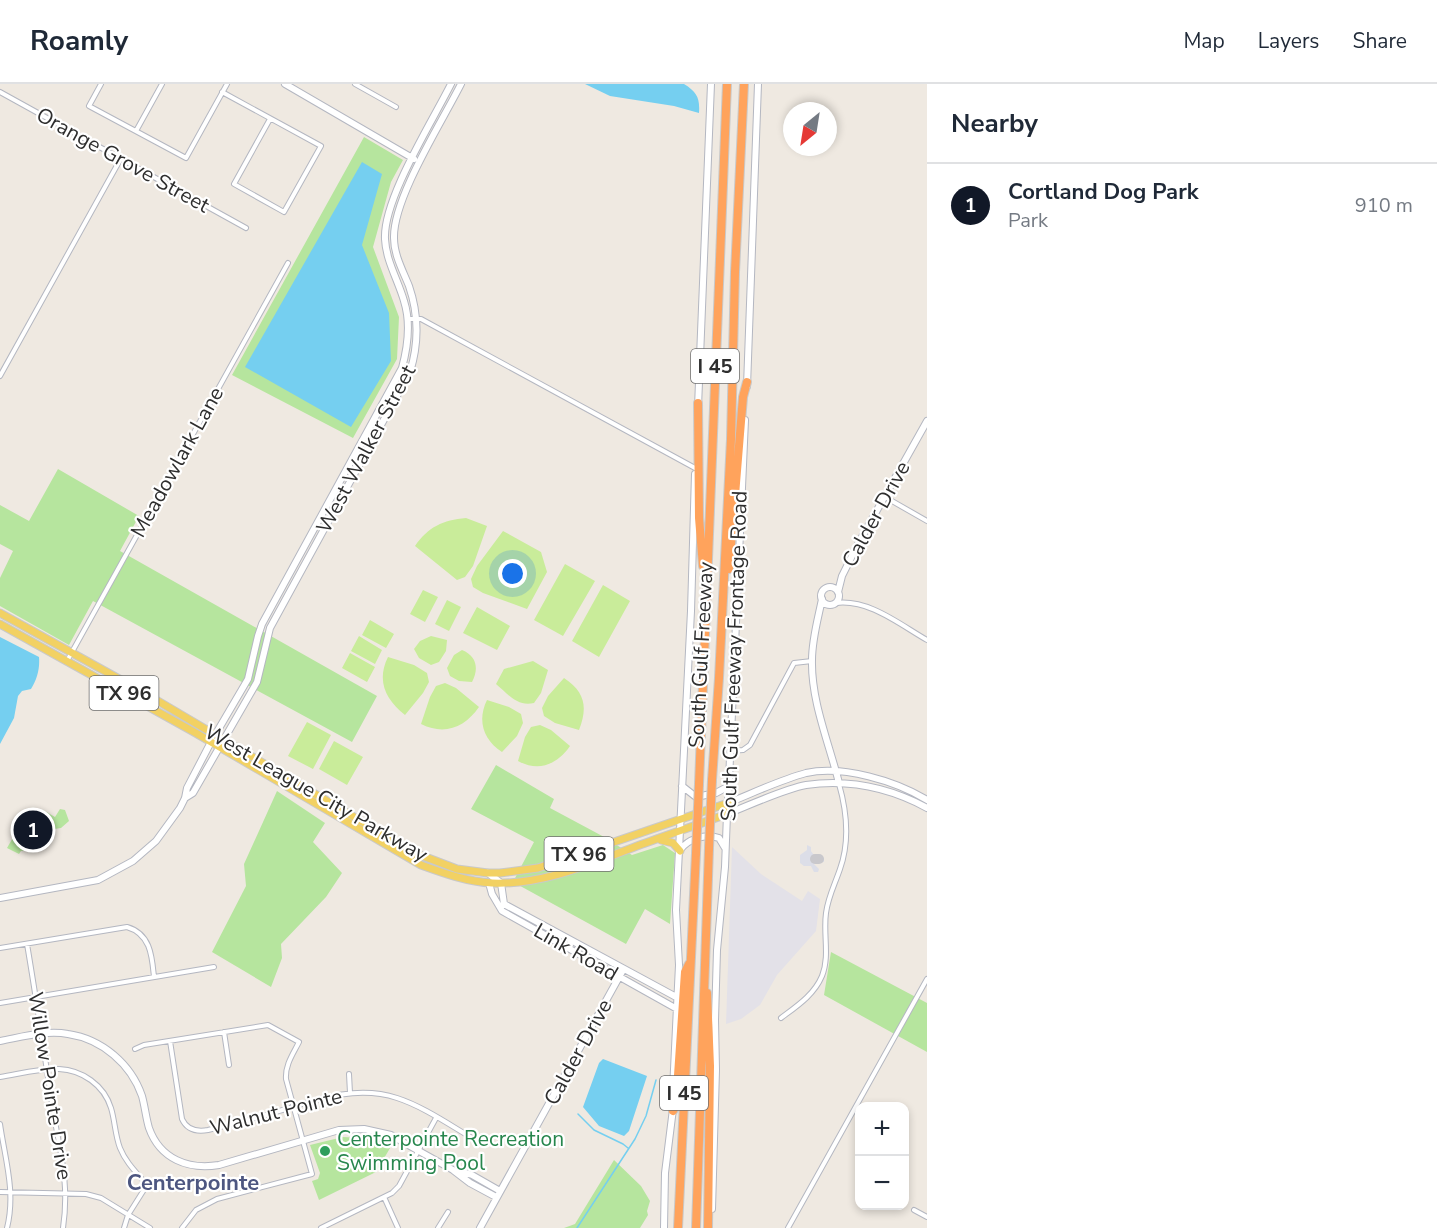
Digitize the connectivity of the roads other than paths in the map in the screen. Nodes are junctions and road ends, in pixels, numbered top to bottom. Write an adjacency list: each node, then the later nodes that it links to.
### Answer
1 (100, 84): 16 (street)
2 (162, 84): 16 (street)
3 (227, 84): 13 (street)
4 (285, 84): 17 (street)
5 (356, 84): 14 (street)
6 (451, 84): 17 (street, West Walker Street)
7 (462, 84): 19 (street, West Walker Street)
8 (711, 84): 26 (street)
9 (727, 84): 41 (highway, South Gulf Freeway / I 45)
10 (744, 84): 45 (highway, South Gulf Freeway / I 45)
11 (758, 84): 25 (street, South Gulf Freeway Frontage Road)
12 (0, 92): 18 (street, Orange Grove Street)
13 (222, 92): 15 (street); 16 (street)
14 (396, 107)
15 (270, 119): 15 (street)
16 (136, 131)
17 (413, 158): 19 (street); 23 (street, West Walker Street)
18 (120, 160): 20 (street, Orange Grove Street); 24 (street)
19 (420, 163): 22 (street, West Walker Street)
20 (246, 228)
21 (288, 263): 42 (street, Meadowlark Lane)
22 (417, 318): 23 (street); 28 (street); 47 (street, West Walker Street)
23 (408, 319): 46 (street, West Walker Street)
24 (0, 376)
25 (747, 382): 45 (highway); 48 (street, South Gulf Freeway Frontage Road)
26 (698, 403): 28 (street); 41 (highway)
27 (927, 421): 29 (street, Calder Drive)
28 (695, 468): 51 (street)
29 (885, 497): 30 (street); 31 (street, Calder Drive)
30 (927, 521)
31 (842, 576): 32 (street, Calder Drive); 33 (street, Calder Drive)
32 (828, 588): 33 (street); 34 (street)
33 (838, 593): 35 (street); 36 (street)
34 (822, 600): 36 (street); 38 (street)
35 (849, 601): 36 (street); 40 (street)
36 (834, 604): 38 (street)
37 (0, 613): 42 (main road, West League City Parkway / TX 96)
38 (818, 619): 43 (street)
39 (0, 624): 44 (main road, West League City Parkway / TX 96)
40 (927, 640)
41 (704, 648): 72 (highway, South Gulf Freeway / I 45, bridge)
42 (71, 652): 44 (street, Meadowlark Lane); 46 (main road, West League City Parkway / TX 96)
43 (812, 661): 48 (street); 49 (street)
44 (67, 662): 46 (main road, West League City Parkway / TX 96)
45 (717, 702): 75 (highway, South Gulf Freeway / I 45, bridge)
46 (213, 739): 47 (main road, West League City Parkway / TX 96); 53 (street, West Walker Street)
47 (221, 743): 53 (street, West Walker Street); 63 (main road, West League City Parkway / TX 96); 65 (main road, West League City Parkway / TX 96)
48 (731, 751): 52 (street, South Gulf Freeway Frontage Road)
49 (836, 771): 50 (street); 54 (street, West League City Parkway); 55 (street, West League City Parkway)
50 (839, 783): 56 (street, West League City Parkway); 57 (street, West League City Parkway); 83 (street)
51 (682, 786): 52 (street); 58 (street)
52 (729, 786): 55 (street, South Gulf Freeway Frontage Road)
53 (185, 798): 68 (street, West Walker Street)
54 (927, 800)
55 (728, 803): 57 (main road, South Gulf Freeway Frontage Road); 58 (main road, West League City Parkway / TX 96)
56 (927, 808)
57 (727, 813): 59 (main road, West League City Parkway / TX 96); 62 (street, South Gulf Freeway Frontage Road)
58 (681, 818): 59 (street); 63 (main road, West League City Parkway / TX 96)
59 (681, 831): 60 (main road, West League City Parkway / TX 96); 61 (street)
60 (655, 840): 61 (main road); 64 (main road, West League City Parkway / TX 96)
61 (680, 850): 62 (street); 80 (street)
62 (726, 851): 122 (street, South Gulf Freeway Frontage Road)
63 (488, 873): 66 (street)
64 (513, 882): 66 (main road, West League City Parkway / TX 96); 67 (street)
65 (489, 883): 66 (main road, West League City Parkway / TX 96); 70 (street, Link Road)
66 (501, 883): 67 (street)
67 (502, 894): 70 (street, Link Road)
68 (0, 898)
69 (27, 944): 71 (street); 76 (street); 79 (street, Willow Pointe Drive)
70 (573, 946): 74 (street, Link Road); 77 (street, Link Road)
71 (0, 948)
72 (692, 957): 95 (highway); 120 (highway, South Gulf Freeway / I 45)
73 (214, 967): 76 (street)
74 (623, 970): 77 (street, Calder Drive); 80 (street, Link Road)
75 (704, 975): 121 (highway, South Gulf Freeway / I 45); 122 (highway)
76 (154, 977): 79 (street)
77 (619, 978): 82 (street, Link Road); 103 (street, Calder Drive)
78 (927, 979): 123 (street)
79 (36, 997): 81 (street); 85 (street, Willow Pointe Drive)
80 (678, 998): 82 (street)
81 (0, 1003)
82 (677, 1009): 95 (street)
83 (781, 1018)
84 (224, 1032): 87 (street); 89 (street); 94 (street)
85 (41, 1034): 86 (street); 90 (street, Willow Pointe Drive); 98 (street)
86 (0, 1041)
87 (170, 1041): 88 (street); 94 (street, Walnut Pointe)
88 (135, 1049)
89 (229, 1065)
90 (47, 1069): 92 (street); 104 (street, Willow Pointe Drive); 108 (street)
91 (349, 1074): 93 (street)
92 (0, 1077)
93 (350, 1093): 94 (street, Walnut Pointe); 96 (street, Walnut Pointe)
94 (294, 1106): 98 (street)
95 (673, 1111): 119 (street)
96 (436, 1118): 99 (street, Walnut Pointe); 100 (street)
97 (0, 1124): 102 (street)
98 (303, 1139): 100 (street); 114 (street)
99 (479, 1142)
100 (419, 1150): 103 (street); 105 (street)
101 (0, 1192): 102 (street)
102 (11, 1193): 104 (street); 110 (street)
103 (498, 1194): 118 (street, Calder Drive)
104 (67, 1195): 108 (street); 111 (street, Willow Pointe Drive)
105 (384, 1197): 115 (street); 116 (street)
106 (914, 1210): 109 (street)
107 (448, 1212): 117 (street)
108 (128, 1215): 112 (street); 113 (street)
109 (927, 1217)
110 (7, 1228)
111 (63, 1228)
112 (124, 1228)
113 (150, 1228)
114 (182, 1228)
115 (321, 1228)
116 (398, 1228)
117 (438, 1228)
118 (480, 1228)
119 (664, 1228)
120 (678, 1228)
121 (696, 1228)
122 (709, 1228)
123 (788, 1228)

